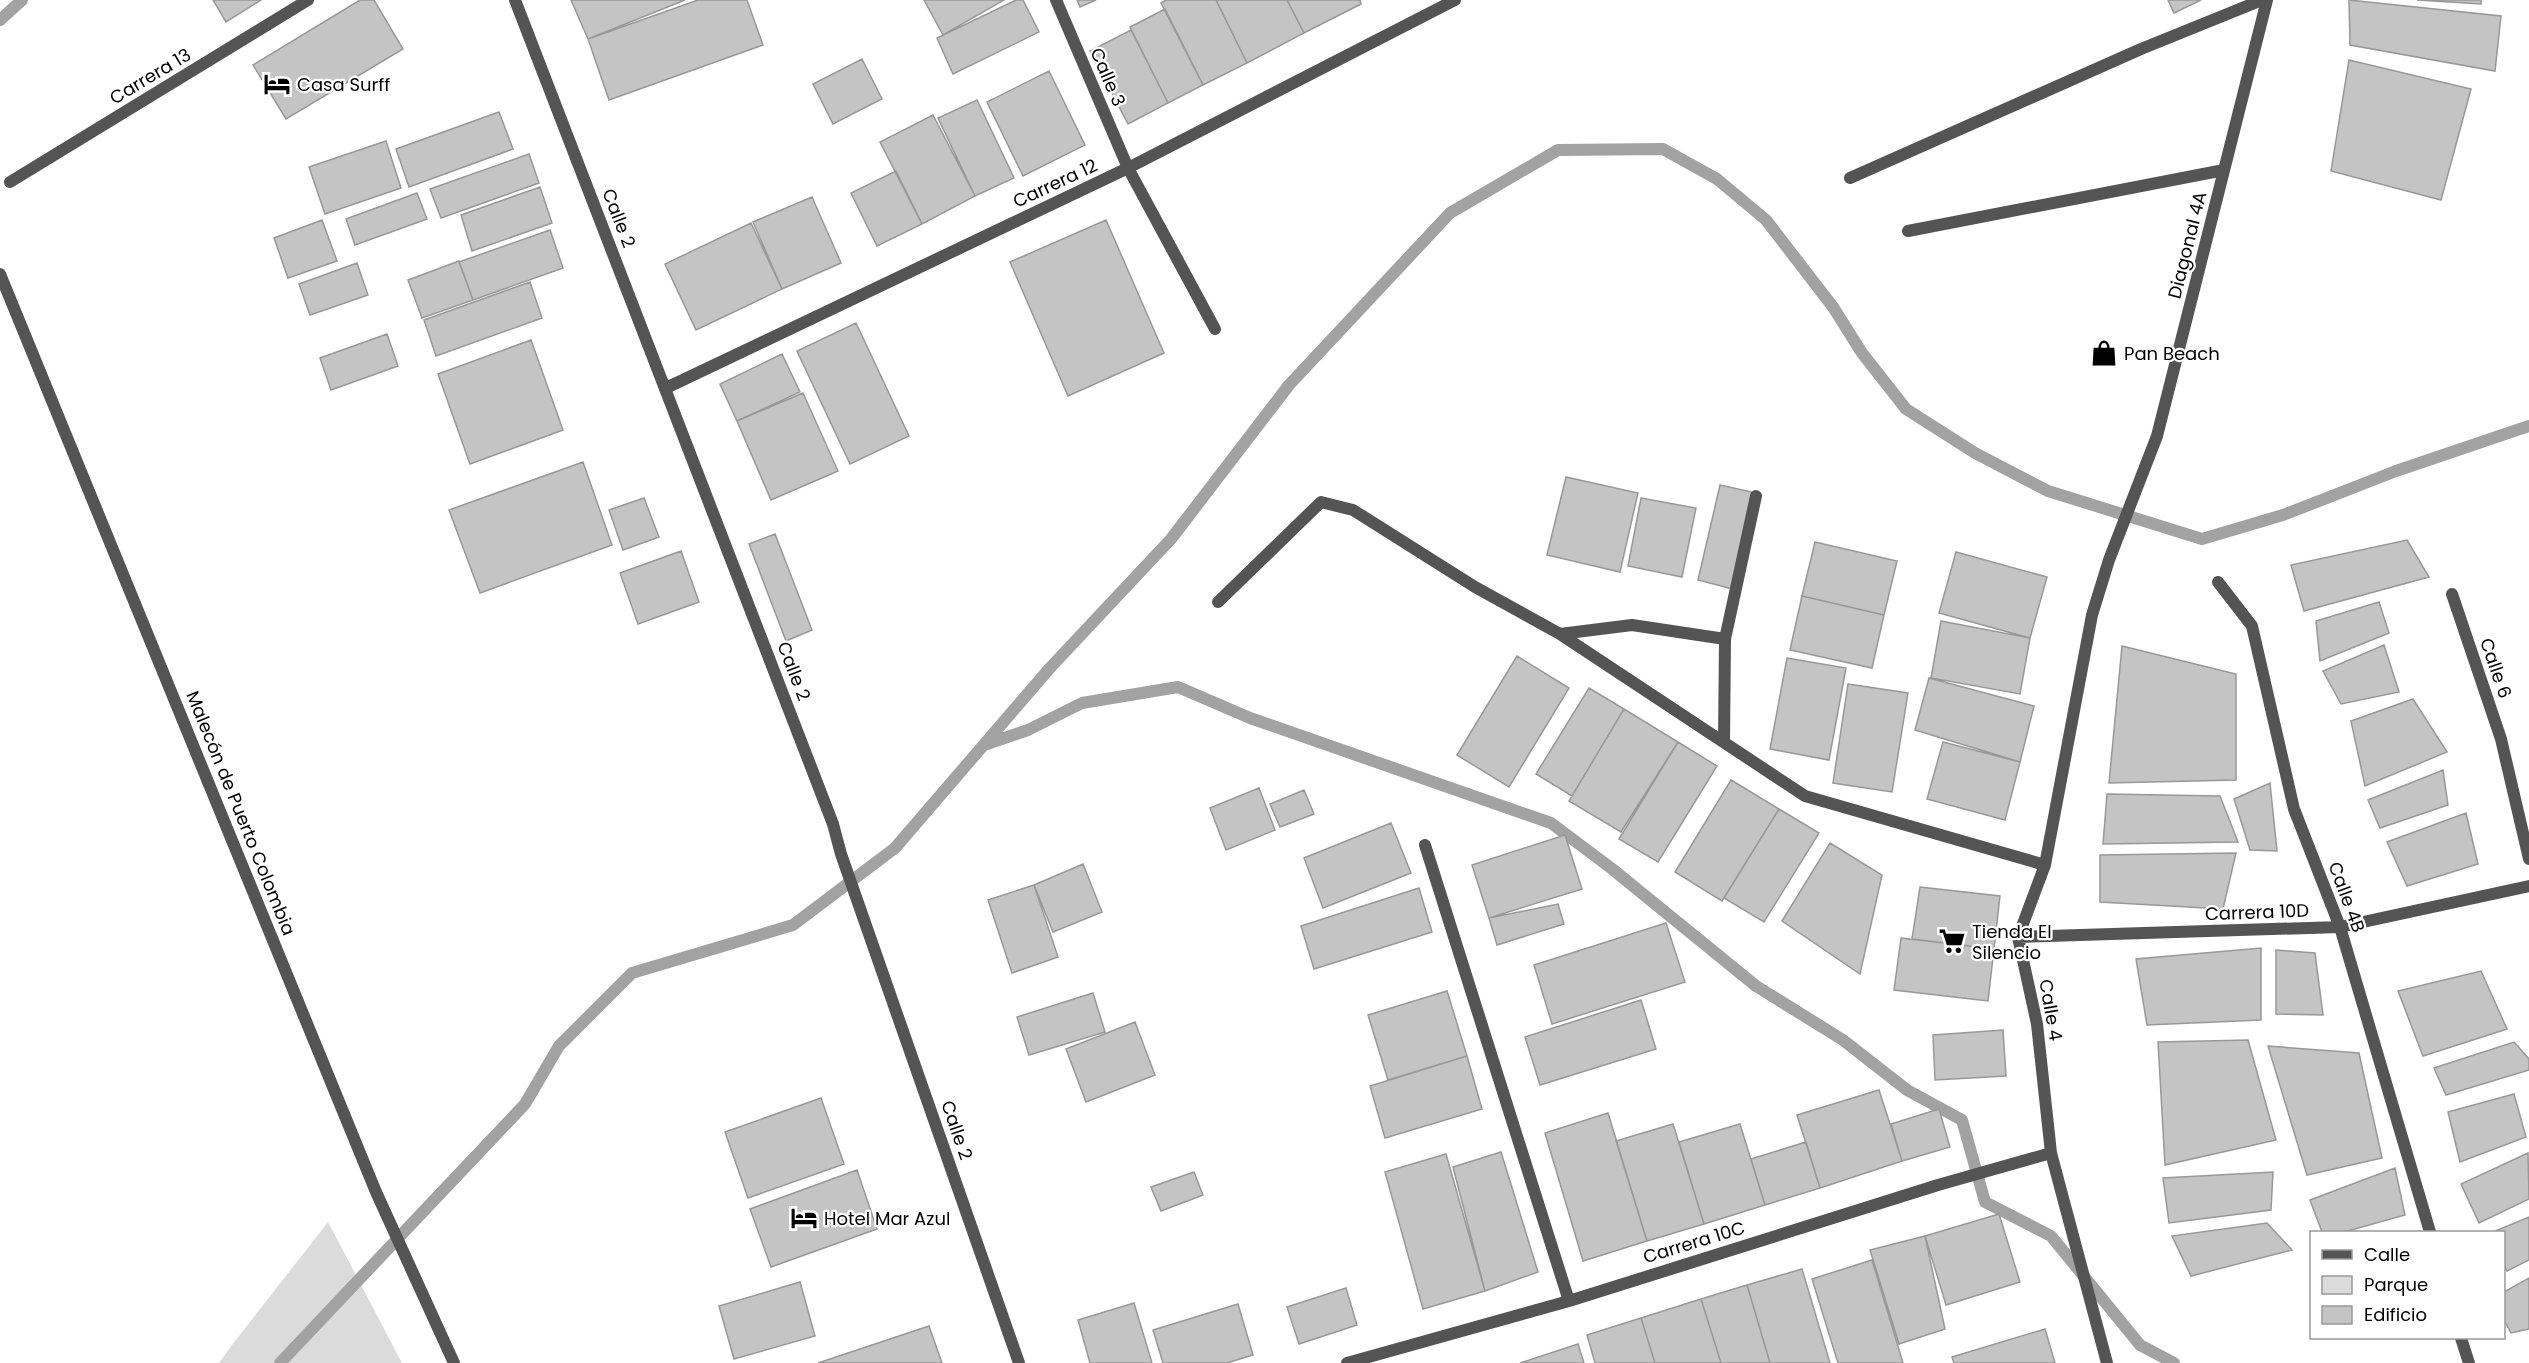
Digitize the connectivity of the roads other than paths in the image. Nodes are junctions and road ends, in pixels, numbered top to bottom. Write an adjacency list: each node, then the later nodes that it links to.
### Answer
1 (308, 0): 10 (street, Carrera 13)
2 (515, 0): 14 (street, Calle 2)
3 (1056, 0): 7 (street, Calle 3)
4 (1453, 0): 7 (street, Carrera 12)
5 (2262, 0): 9 (street)
6 (2267, 0): 8 (street, Diagonal 4A)
7 (1128, 168): 13 (street, Calle 3); 14 (street, Carrera 12)
8 (2224, 170): 11 (street); 24 (street, Diagonal 4A)
9 (1850, 178)
10 (10, 182)
11 (1908, 231)
12 (0, 274): 32 (street, Malecón de Puerto Colombia)
13 (1215, 329)
14 (666, 388): 33 (street, Calle 2)
15 (1756, 496): 20 (street)
16 (2218, 582): 26 (street, Calle 4B)
17 (2452, 594): 23 (street, Calle 6)
18 (1218, 602): 19 (street)
19 (1560, 634): 20 (street); 21 (street)
20 (1725, 639): 21 (street)
21 (1724, 741): 24 (street)
22 (1425, 845): 30 (street)
23 (2529, 859)
24 (2045, 865): 27 (street)
25 (2529, 886): 26 (street, Carrera 10D)
26 (2340, 927): 27 (street, Carrera 10D); 29 (street, Calle 4B)
27 (2018, 937): 28 (street, Calle 4)
28 (2051, 1153): 30 (street, Carrera 10C); 35 (street, Calle 4)
29 (2429, 1231)
30 (1569, 1301): 34 (street, Carrera 10C)
31 (2461, 1339): 36 (street)
32 (454, 1363)
33 (1019, 1363)
34 (1347, 1363)
35 (2107, 1363)
36 (2469, 1363)

